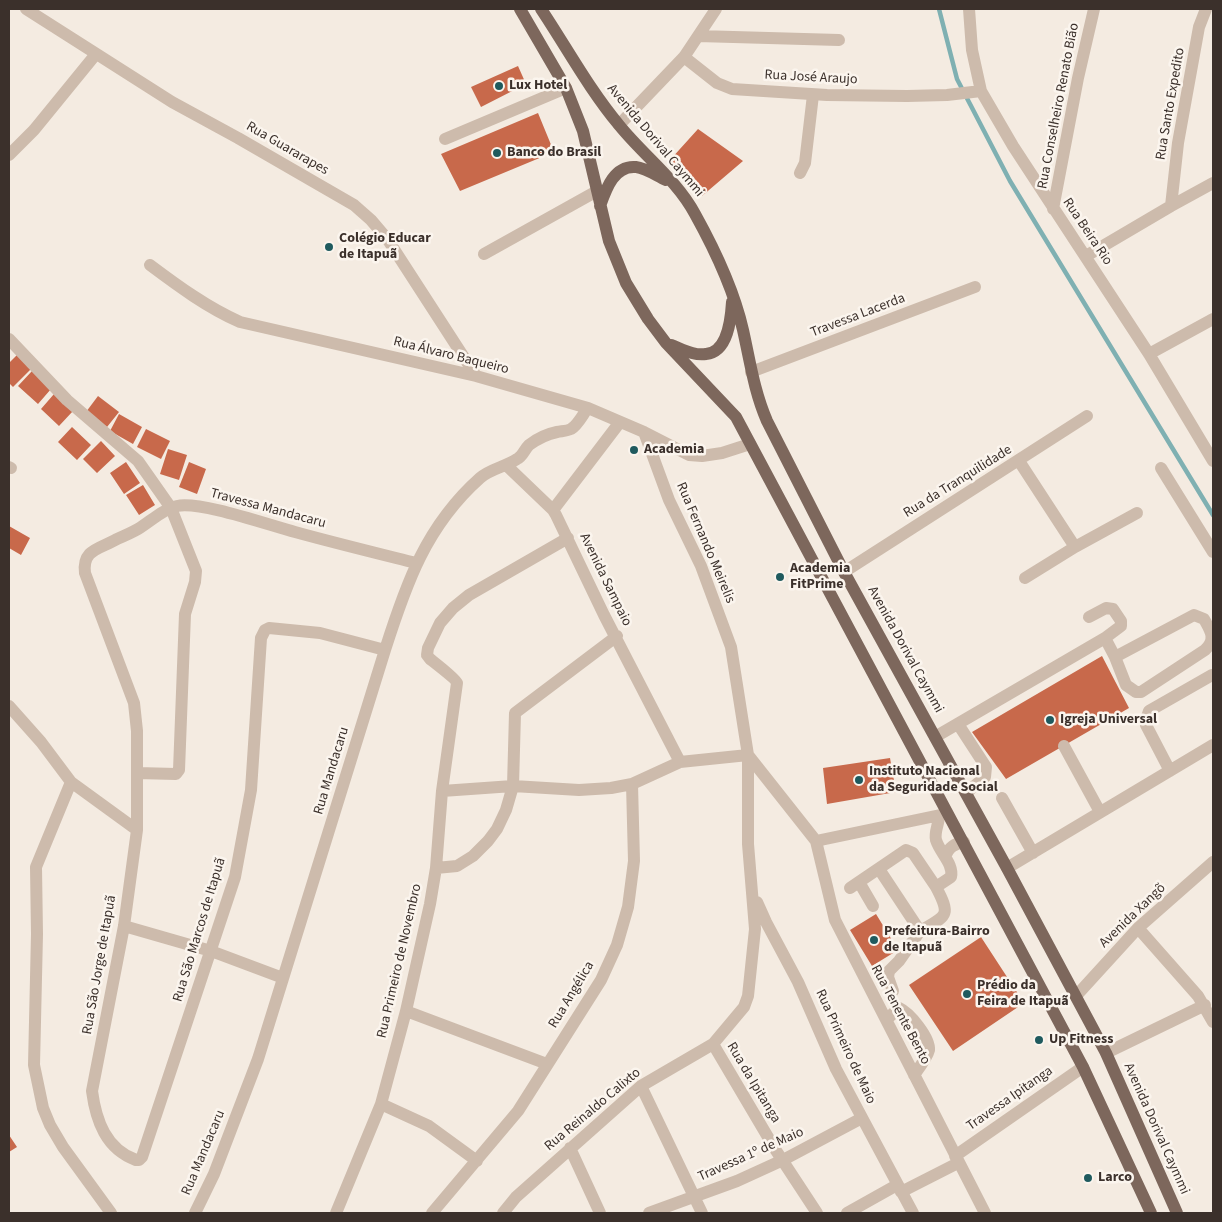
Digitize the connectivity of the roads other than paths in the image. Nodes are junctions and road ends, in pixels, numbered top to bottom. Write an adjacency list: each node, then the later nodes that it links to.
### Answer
1 (26, 9): 10 (street, Rua Guararapes)
2 (520, 9): 12 (main road)
3 (541, 9): 15 (main road, Avenida Dorival Caymmi)
4 (716, 9): 8 (street)
5 (969, 9): 13 (street, Rua Beira Rio)
6 (1094, 9): 24 (street, Rua Conselheiro Renato Bião)
7 (1206, 9): 23 (street, Rua Santo Expedito)
8 (698, 36): 9 (street); 11 (street)
9 (839, 40)
10 (96, 54): 17 (street); 35 (street, Rua Guararapes)
11 (684, 57): 14 (street, Rua José Araujo); 15 (street)
12 (566, 88): 16 (street); 21 (main road)
13 (976, 91): 14 (street, Rua José Araujo); 24 (street, Rua Beira Rio)
14 (813, 94): 18 (street)
15 (619, 125): 19 (main road, Avenida Dorival Caymmi)
16 (445, 139)
17 (9, 156)
18 (800, 173)
19 (673, 184): 22 (main road); 29 (main road, Avenida Dorival Caymmi)
20 (1213, 184): 23 (street)
21 (596, 191): 22 (main road); 25 (street)
22 (600, 206): 32 (main road)
23 (1171, 206): 26 (street)
24 (1053, 209): 26 (street, Rua Beira Rio)
25 (484, 254)
26 (1086, 256): 33 (street, Rua Beira Rio)
27 (150, 265): 35 (street, Rua Álvaro Baqueiro)
28 (975, 288): 34 (street, Travessa Lacerda)
29 (733, 297): 32 (main road); 34 (main road, Avenida Dorival Caymmi)
30 (1213, 319): 33 (street)
31 (9, 339): 45 (street)
32 (666, 343): 40 (main road)
33 (1149, 354): 42 (street, Rua Beira Rio)
34 (751, 372): 53 (main road, Avenida Dorival Caymmi)
35 (476, 376): 36 (street, Rua Álvaro Baqueiro)
36 (588, 408): 38 (street, Rua Álvaro Baqueiro); 43 (street, Rua Mandacaru)
37 (1087, 416): 41 (street, Rua da Tranquilidade)
38 (620, 422): 39 (street, Rua Álvaro Baqueiro); 46 (street)
39 (644, 432): 40 (street, Rua Álvaro Baqueiro); 66 (street, Rua Fernando Meirelis)
40 (750, 444): 77 (main road)
41 (1019, 461): 49 (street); 53 (street, Rua da Tranquilidade)
42 (1213, 461)
43 (506, 465): 46 (street, Avenida Sampaio); 52 (street, Rua Mandacaru)
44 (1161, 468): 51 (street)
45 (171, 508): 50 (street, Travessa Mandacaru); 52 (street, Travessa Mandacaru); 69 (street)
46 (553, 510): 48 (street, Avenida Sampaio)
47 (1137, 513): 49 (street)
48 (568, 538): 56 (street, Avenida Sampaio); 73 (street, Rua Primeiro de Novembro)
49 (1075, 547): 54 (street)
50 (91, 551): 69 (street, Rua São Jorge de Itapuã)
51 (1213, 552)
52 (416, 563): 58 (street, Rua Mandacaru)
53 (844, 572): 63 (main road, Avenida Dorival Caymmi)
54 (1025, 578)
55 (1089, 617): 57 (street)
56 (617, 636): 67 (street, Avenida Sampaio); 72 (street)
57 (1105, 638): 59 (street); 62 (street)
58 (385, 650): 93 (street, Rua São Marcos de Itapuã); 94 (street, Rua Mandacaru)
59 (1115, 657): 59 (street)
60 (1212, 676): 68 (street)
61 (9, 706): 70 (street)
62 (958, 724): 63 (street); 74 (street)
63 (935, 737): 74 (main road, Avenida Dorival Caymmi)
64 (1064, 746): 76 (street)
65 (1213, 746): 68 (street)
66 (748, 755): 67 (street); 79 (street, Rua Tenente Bento); 88 (street, Rua Fernando Meirelis)
67 (680, 762): 71 (street)
68 (1170, 770): 76 (street)
69 (137, 773): 78 (street, Rua São Jorge de Itapuã)
70 (71, 782): 78 (street); 116 (street)
71 (632, 784): 72 (street); 103 (street, Rua Angélica)
72 (513, 786): 73 (street); 84 (street)
73 (442, 791): 84 (street, Rua Primeiro de Novembro)
74 (966, 792): 85 (main road, Avenida Dorival Caymmi)
75 (1002, 798): 81 (street)
76 (1100, 812): 81 (street)
77 (944, 815): 79 (street); 80 (main road); 82 (street)
78 (137, 830): 90 (street, Rua São Jorge de Itapuã)
79 (816, 841): 99 (street, Rua Tenente Bento)
80 (964, 842): 82 (street); 104 (main road)
81 (1033, 853): 85 (street)
82 (944, 857): 87 (street)
83 (1213, 862): 91 (street, Avenida Xangõ)
84 (436, 868): 98 (street, Rua Primeiro de Novembro)
85 (1007, 868): 96 (main road, Avenida Dorival Caymmi)
86 (879, 869): 87 (street); 89 (street); 92 (street)
87 (936, 887): 92 (street)
88 (752, 893): 101 (street, Rua Reinaldo Calixto); 109 (street, Rua Primeiro de Maio)
89 (873, 906)
90 (124, 926): 93 (street); 108 (street, Rua São Jorge de Itapuã)
91 (1138, 928): 96 (street, Avenida Xangõ); 97 (street)
92 (920, 932): 95 (street)
93 (211, 951): 94 (street); 108 (street, Rua São Marcos de Itapuã)
94 (284, 978): 117 (street, Rua Mandacaru)
95 (893, 990)
96 (1076, 996): 102 (main road, Avenida Dorival Caymmi)
97 (1205, 1005): 100 (street); 102 (street)
98 (406, 1011): 103 (street); 107 (street, Rua Primeiro de Novembro)
99 (887, 1019): 105 (street, Rua Tenente Bento); 105 (street)
100 (1213, 1022)
101 (712, 1044): 106 (street, Rua Reinaldo Calixto); 111 (street, Rua da Ipitanga)
102 (1106, 1053): 129 (main road, Avenida Dorival Caymmi)
103 (547, 1064): 113 (street, Rua Angélica)
104 (1083, 1067): 112 (street, Travessa Ipitanga); 128 (main road)
105 (914, 1075): 112 (street, Rua Tenente Bento)
106 (641, 1086): 110 (street, Rua Reinaldo Calixto); 115 (street)
107 (381, 1104): 113 (street); 118 (street, Rua Primeiro de Novembro)
108 (94, 1106)
109 (862, 1118): 111 (street, Travessa 1º de Maio); 114 (street, Rua Primeiro de Maio)
110 (570, 1148): 120 (street, Rua Reinaldo Calixto); 121 (street)
111 (782, 1160): 115 (street, Travessa 1º de Maio); 124 (street, Rua da Ipitanga)
112 (956, 1160): 114 (street, Travessa Ipitanga); 127 (street, Rua Tenente Bento)
113 (477, 1161): 119 (street, Rua Angélica)
114 (899, 1189): 125 (street, Travessa Ipitanga); 126 (street, Rua Primeiro de Maio)
115 (694, 1197): 122 (street, Travessa 1º de Maio); 123 (street)
116 (111, 1213)
117 (195, 1213)
118 (336, 1213)
119 (432, 1213)
120 (503, 1213)
121 (600, 1213)
122 (650, 1213)
123 (702, 1213)
124 (817, 1213)
125 (847, 1213)
126 (913, 1213)
127 (985, 1213)
128 (1151, 1213)
129 (1177, 1213)

